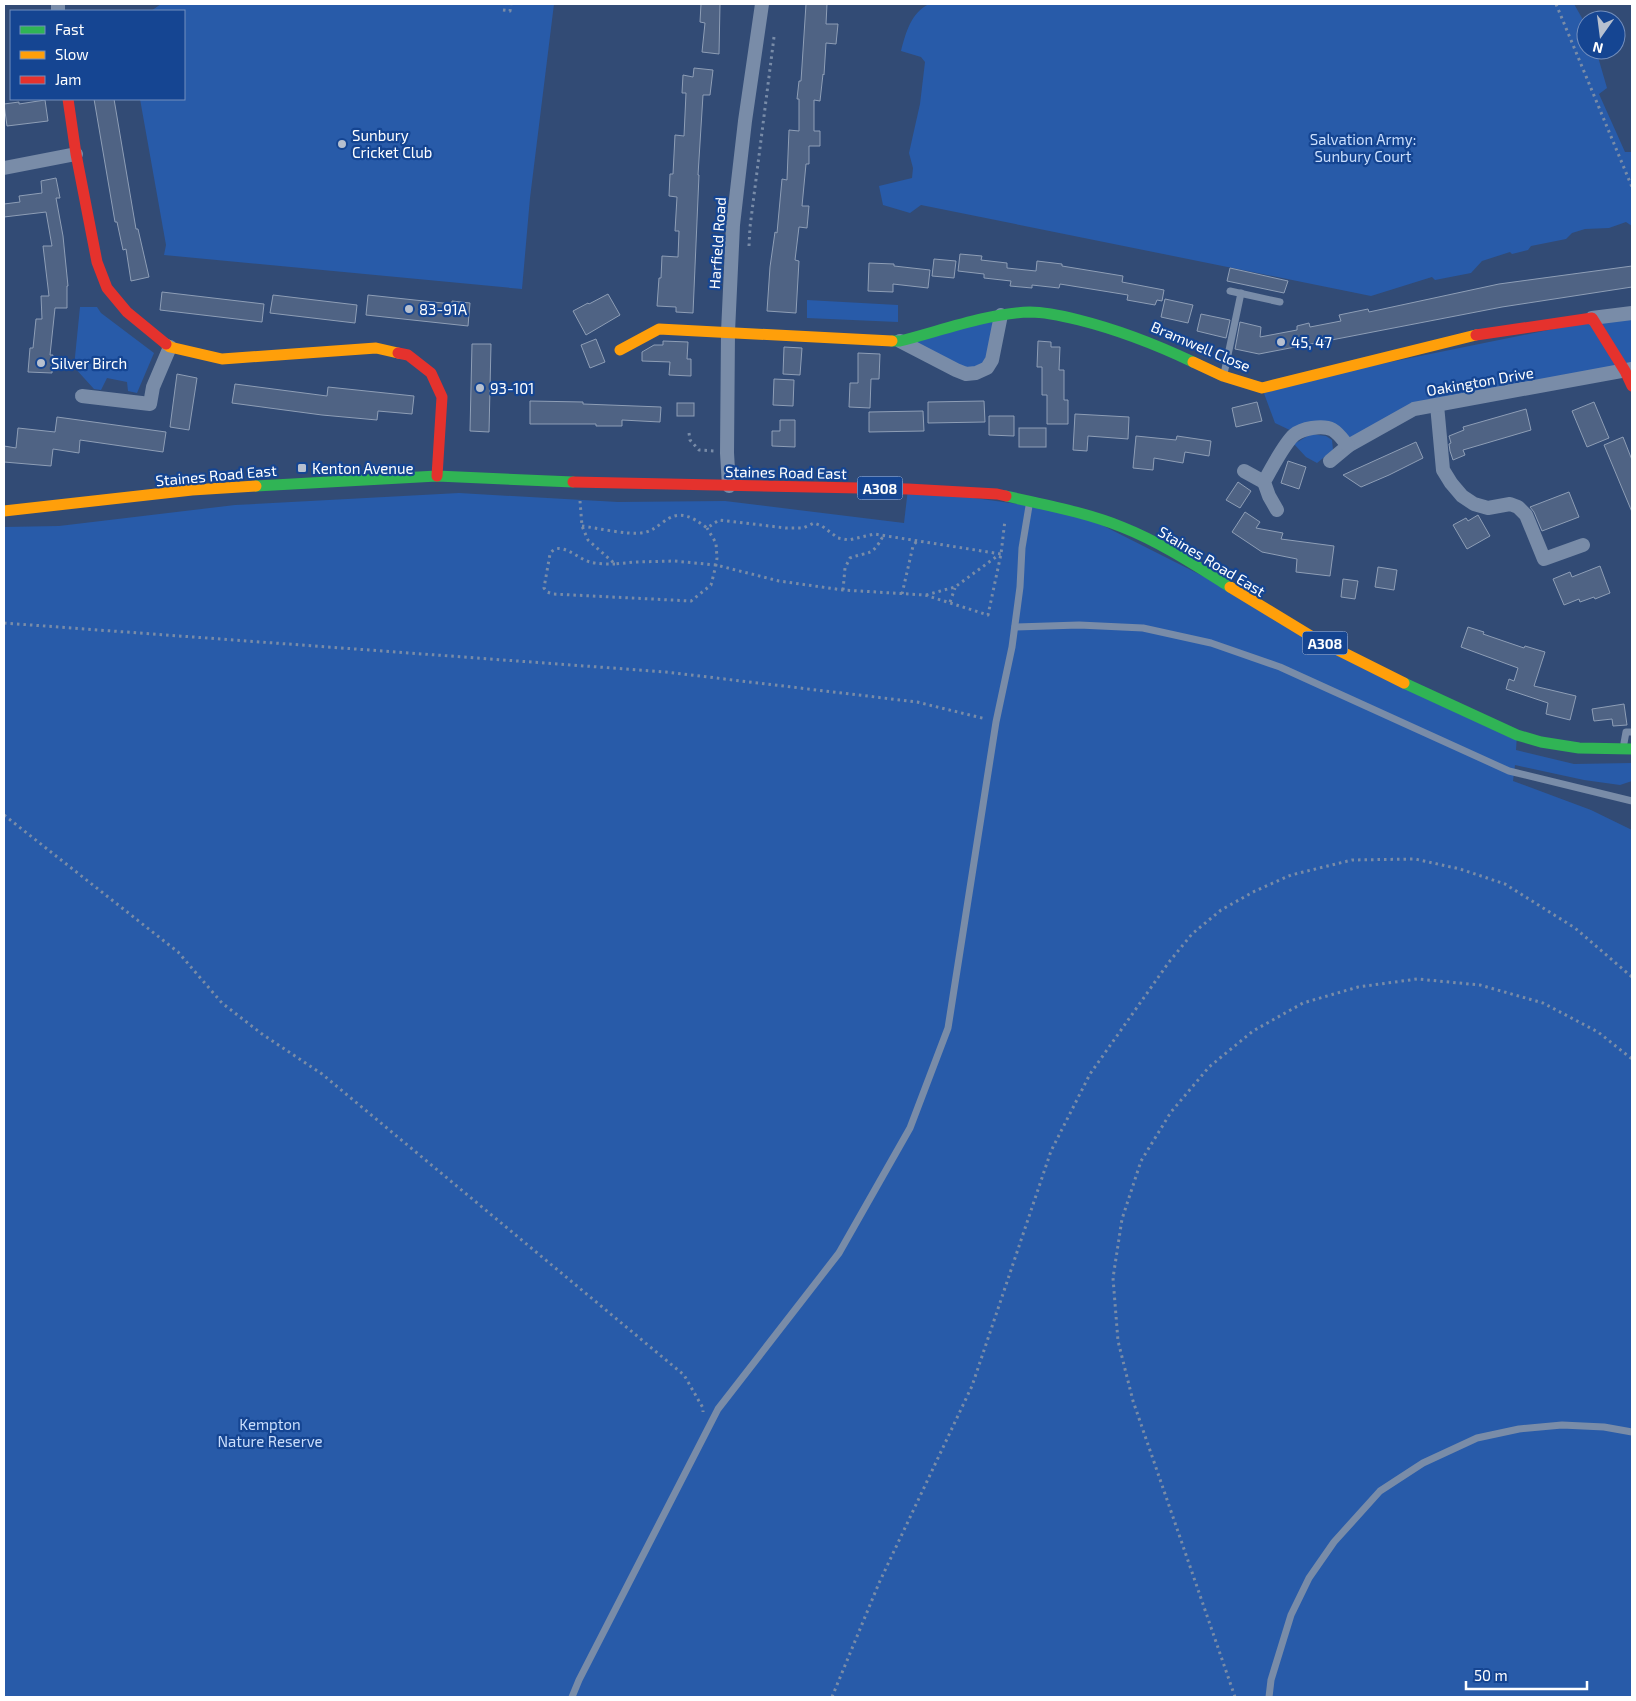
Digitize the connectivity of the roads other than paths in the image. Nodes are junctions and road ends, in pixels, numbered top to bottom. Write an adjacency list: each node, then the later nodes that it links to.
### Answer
1 (762, 4): 11 (street, Harfield Road)
2 (68, 100): 3 (main road)
3 (76, 154): 4 (street); 13 (main road)
4 (4, 168)
5 (1230, 291): 6 (lane)
6 (1241, 293): 7 (lane); 16 (lane)
7 (1280, 302)
8 (1632, 312): 10 (street)
9 (1002, 315): 12 (main road, Bramwell Close); 12 (street, Bramwell Close); 16 (main road, Bramwell Close)
10 (1592, 318): 15 (main road); 16 (main road, Bramwell Close)
11 (728, 332): 12 (main road, Bramwell Close); 14 (main road, Bramwell Close); 25 (street, Harfield Road)
12 (900, 341)
13 (170, 347): 18 (street); 23 (main road)
14 (620, 350)
15 (1629, 370): 17 (main road); 19 (street, Oakington Drive)
16 (1223, 376)
17 (1632, 386)
18 (82, 396)
19 (1436, 405): 20 (street, Oakington Drive); 29 (street)
20 (1348, 446): 21 (street, Oakington Drive); 24 (street)
21 (1330, 462)
22 (1244, 471): 24 (street)
23 (437, 476): 25 (main road, Staines Road East / A308); 28 (main road, Staines Road East / A308)
24 (1264, 482): 27 (street)
25 (729, 486): 26 (main road, Staines Road East / A308)
26 (1030, 500): 30 (lane); 32 (main road, Staines Road East / A308)
27 (1277, 510)
28 (4, 511)
29 (1583, 545)
30 (1016, 627): 33 (lane); 35 (lane)
31 (1632, 732): 32 (lane)
32 (1627, 750)
33 (1632, 801)
34 (1632, 1432): 36 (lane)
35 (572, 1697)
36 (1269, 1697)

